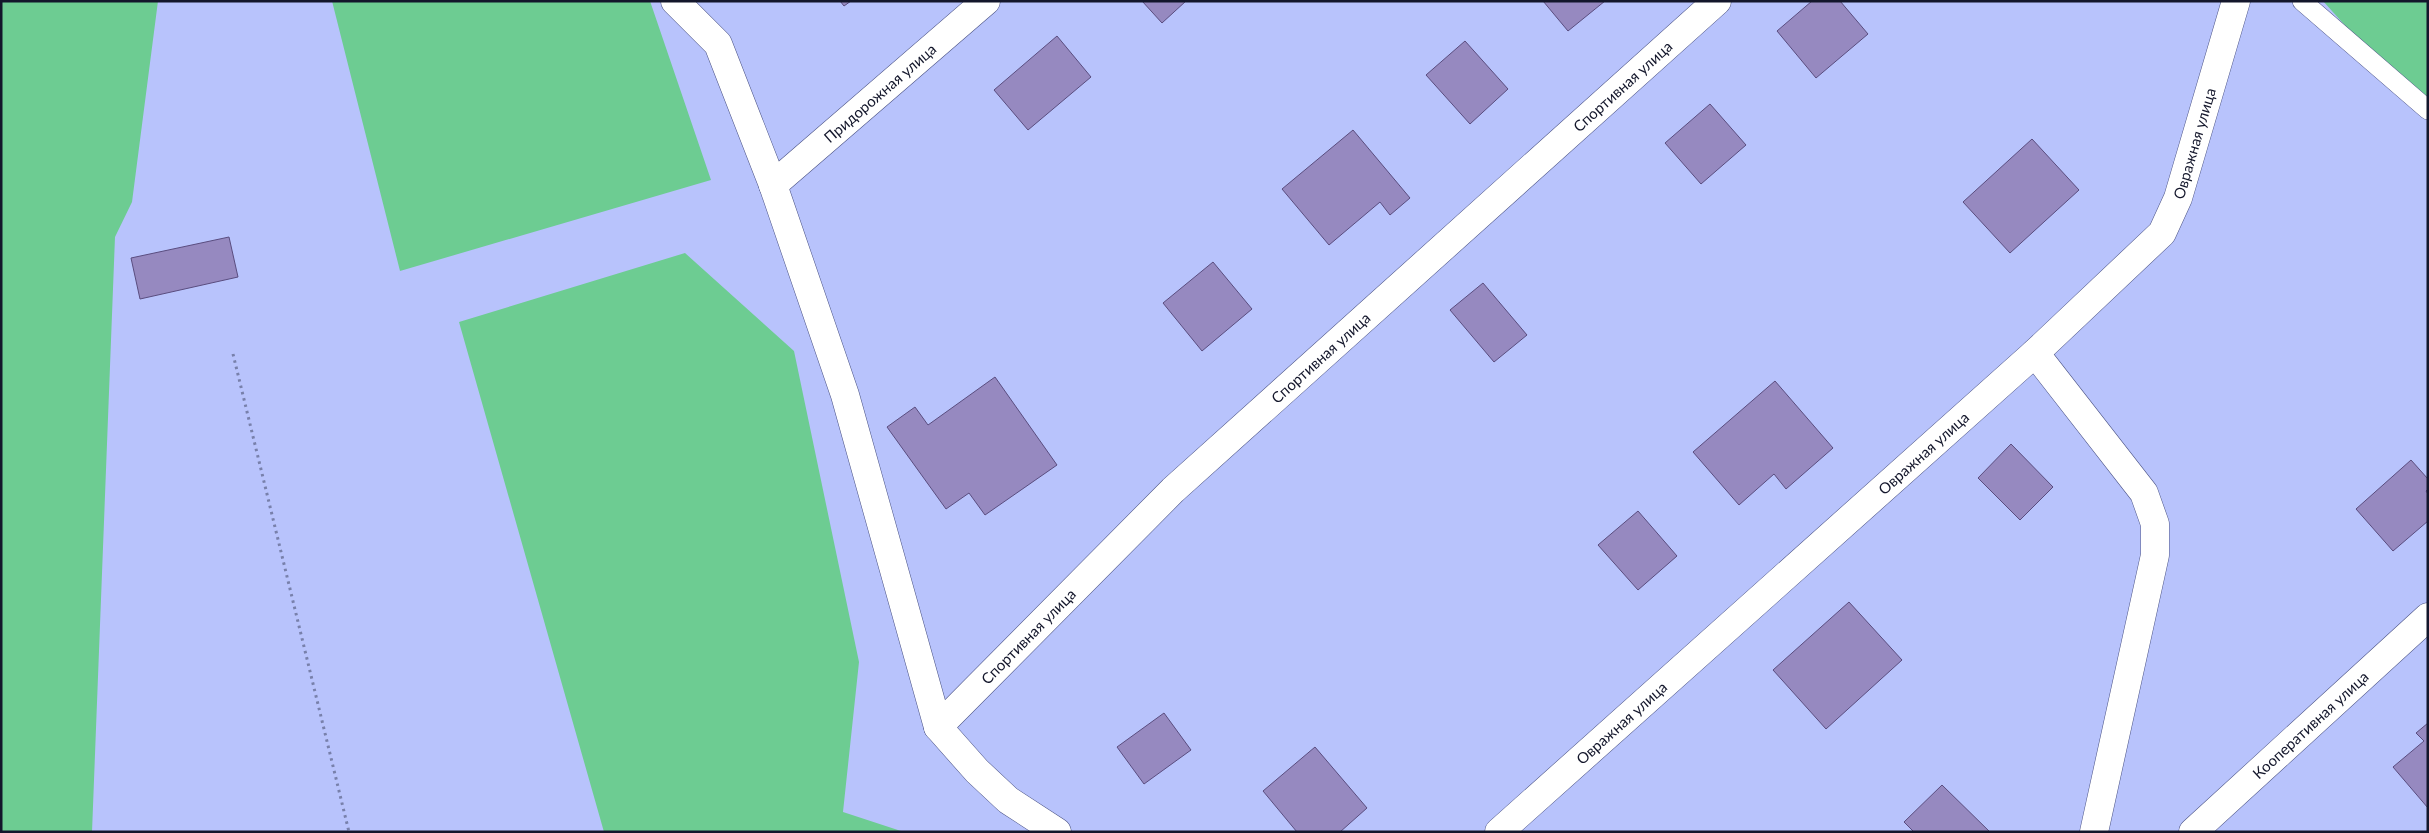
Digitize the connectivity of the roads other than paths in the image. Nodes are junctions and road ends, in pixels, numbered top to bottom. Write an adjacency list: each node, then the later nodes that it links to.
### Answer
1 (676, 1): 7 (street)
2 (986, 1): 7 (street, Придорожная улица)
3 (1717, 1): 10 (street, Спортивная улица)
4 (2236, 1): 8 (street, Овражная улица)
5 (2302, 1): 6 (lane)
6 (2428, 110)
7 (773, 185): 10 (street)
8 (2035, 353): 12 (street, Овражная улица); 13 (street)
9 (2428, 617): 14 (street, Кооперативная улица)
10 (938, 727): 11 (street)
11 (1057, 832)
12 (1499, 832)
13 (2094, 832)
14 (2193, 832)

